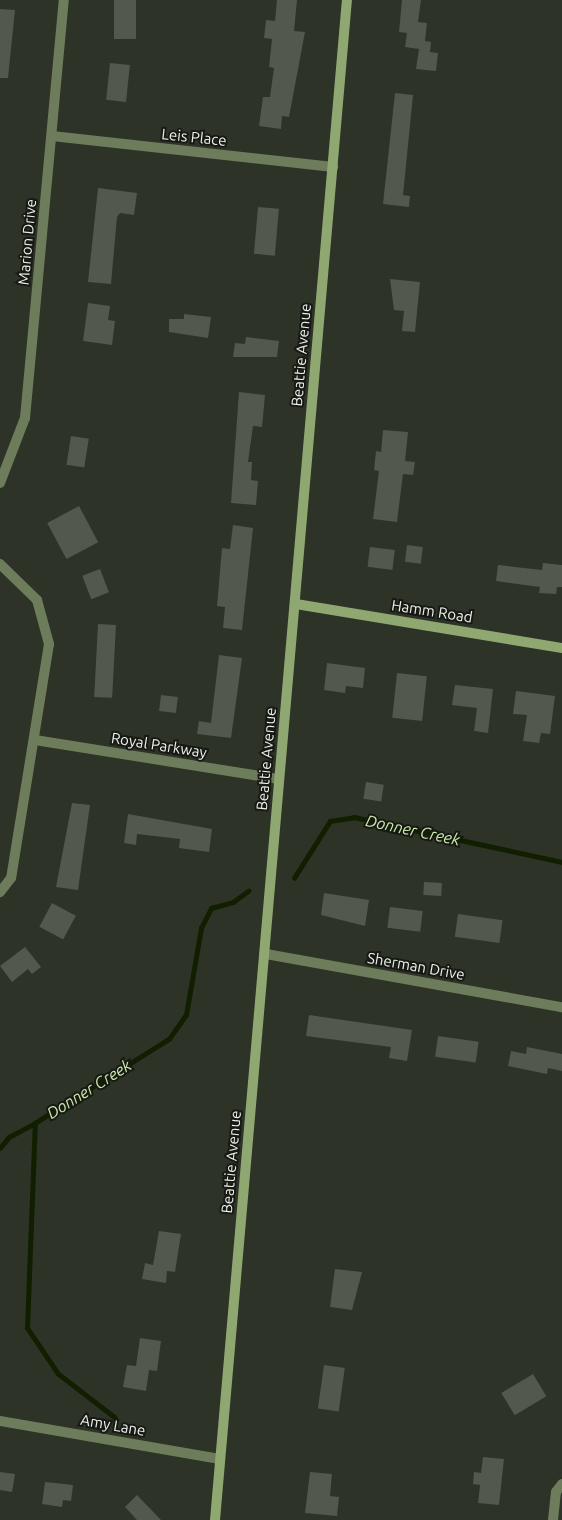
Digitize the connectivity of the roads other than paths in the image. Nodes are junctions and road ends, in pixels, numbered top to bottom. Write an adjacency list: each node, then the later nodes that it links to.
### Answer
1 (64, 0): 3 (street, Marion Drive)
2 (347, 0): 4 (street, Beattie Avenue)
3 (52, 136): 4 (street, Leis Place); 5 (street, Marion Drive)
4 (333, 167): 7 (street, Beattie Avenue)
5 (0, 483)
6 (0, 564): 9 (street)
7 (296, 604): 8 (street, Hamm Road); 10 (street, Beattie Avenue)
8 (562, 648)
9 (34, 740): 10 (street, Royal Parkway); 11 (street)
10 (279, 779): 12 (street, Beattie Avenue)
11 (0, 892)
12 (266, 954): 13 (street, Sherman Drive); 15 (street, Beattie Avenue)
13 (562, 1006)
14 (0, 1421): 15 (street, Amy Lane)
15 (220, 1459): 17 (street, Beattie Avenue)
16 (562, 1484): 18 (street)
17 (215, 1520)
18 (553, 1520)

